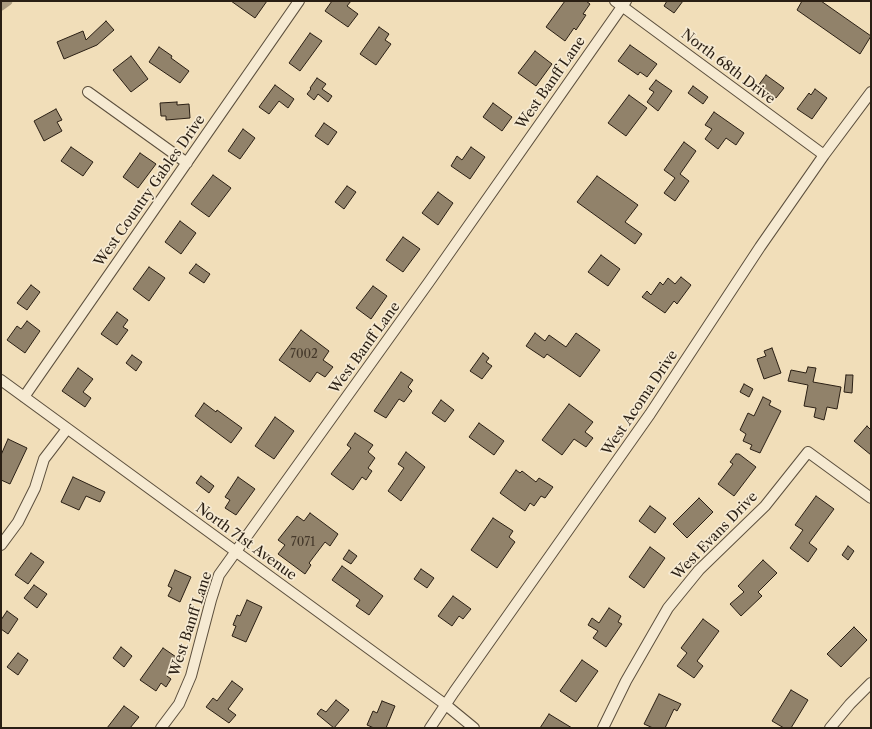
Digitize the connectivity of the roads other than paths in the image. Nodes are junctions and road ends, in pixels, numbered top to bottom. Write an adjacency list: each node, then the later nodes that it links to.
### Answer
1 (299, 1): 6 (street, West Country Gables Drive)
2 (621, 3): 5 (street, North 68th Drive); 12 (street, West Banff Lane)
3 (88, 92): 6 (street)
4 (871, 92): 5 (street, West Acoma Drive)
5 (824, 155): 14 (street, West Acoma Drive)
6 (187, 163): 8 (street, West Country Gables Drive)
7 (1, 380): 8 (street, North 71st Avenue)
8 (24, 397): 9 (street, North 71st Avenue)
9 (67, 429): 11 (street); 12 (street, North 71st Avenue)
10 (871, 498): 18 (street, West Evans Drive)
11 (1, 545)
12 (235, 552): 14 (street, North 71st Avenue); 15 (street, West Banff Lane)
13 (871, 683): 19 (street)
14 (446, 705): 16 (street, West Acoma Drive); 17 (street, North 71st Avenue)
15 (161, 728)
16 (430, 728)
17 (474, 728)
18 (603, 728)
19 (830, 728)

